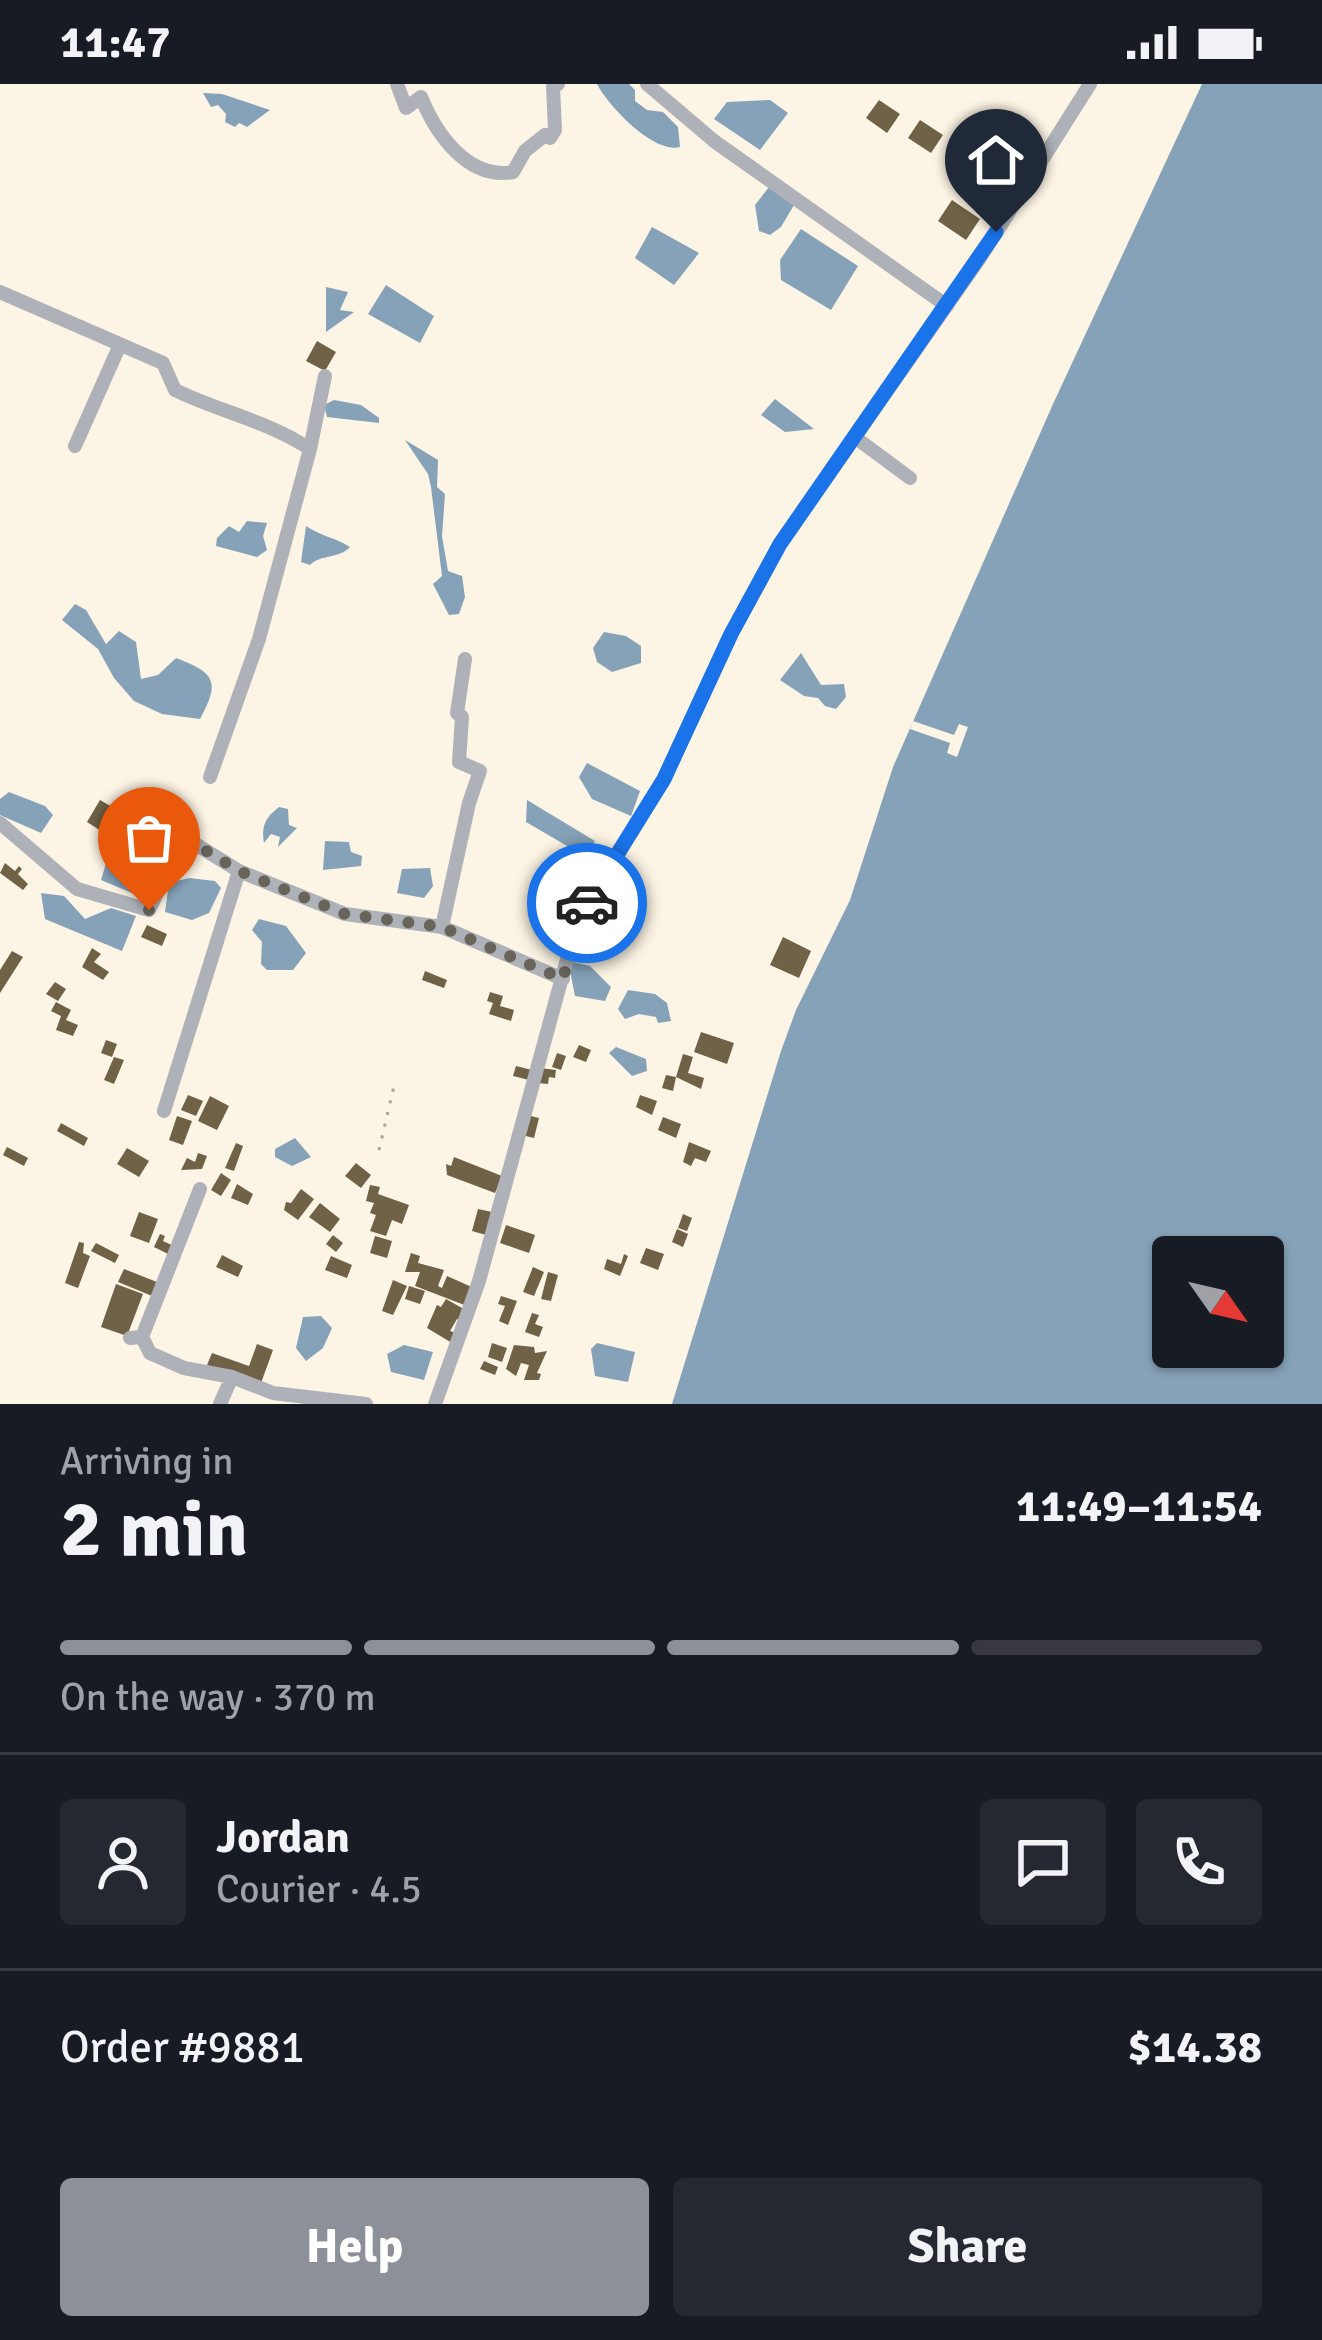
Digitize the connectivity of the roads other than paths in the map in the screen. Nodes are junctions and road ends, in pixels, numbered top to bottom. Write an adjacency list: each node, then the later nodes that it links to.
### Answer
1 (397, 84): 2 (street)
2 (558, 84)
3 (646, 84): 6 (street)
4 (1090, 84): 6 (street)
5 (0, 292): 7 (street)
6 (947, 306): 9 (street)
7 (119, 346): 10 (street); 11 (street)
8 (325, 376): 11 (street)
9 (856, 438): 12 (street); 18 (street)
10 (75, 446)
11 (310, 449): 14 (street)
12 (910, 478)
13 (465, 659): 17 (street)
14 (210, 777)
15 (0, 824): 16 (street)
16 (239, 871): 17 (street); 19 (street)
17 (442, 927): 18 (street)
18 (563, 979): 25 (street)
19 (164, 1111)
20 (200, 1189): 21 (street)
21 (232, 1378): 22 (street); 23 (street)
22 (310, 1401): 24 (street)
23 (220, 1404)
24 (366, 1404)
25 (435, 1404)

